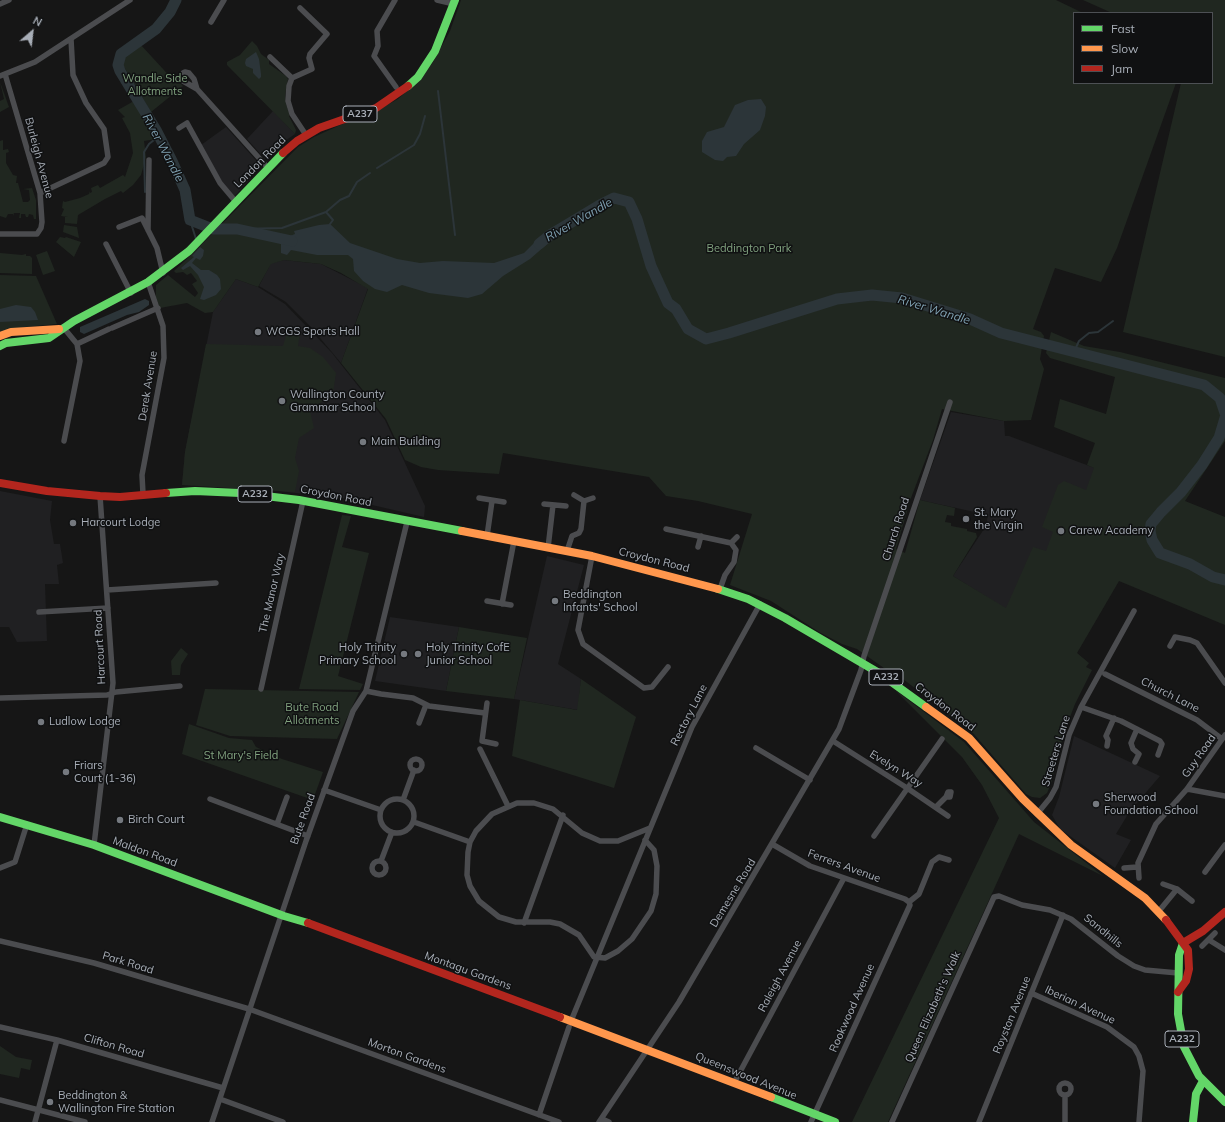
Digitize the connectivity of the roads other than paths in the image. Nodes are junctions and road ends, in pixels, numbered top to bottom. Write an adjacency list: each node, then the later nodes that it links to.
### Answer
1 (9, 0): 7 (street)
2 (130, 0): 10 (street)
3 (224, 0): 9 (street)
4 (395, 0): 16 (street)
5 (437, 0): 6 (street)
6 (454, 2): 19 (main road, London Road / A237)
7 (0, 4)
8 (300, 8): 15 (street)
9 (211, 22)
10 (71, 39): 11 (street); 12 (street)
11 (60, 46): 12 (street); 14 (street)
12 (72, 52): 22 (street)
13 (270, 57): 15 (street)
14 (2, 75): 22 (street, Burleigh Avenue)
15 (292, 78): 19 (street)
16 (396, 86)
17 (197, 89): 21 (street)
18 (179, 128): 23 (street)
19 (306, 135): 21 (main road, London Road / A237)
20 (150, 160): 25 (street)
21 (268, 168): 23 (main road, London Road / A237)
22 (40, 193): 26 (street, Burleigh Avenue)
23 (236, 202): 28 (main road, London Road / A237)
24 (119, 227): 25 (street)
25 (148, 231): 28 (street)
26 (0, 234)
27 (106, 244): 30 (street)
28 (163, 273): 29 (main road, London Road / A237)
29 (148, 282): 30 (main road, London Road / A237); 31 (street, Derek Avenue)
30 (131, 293): 32 (main road, London Road / A237)
31 (157, 305): 34 (street); 41 (street, Derek Avenue)
32 (61, 328): 33 (main road, London Road / A237); 34 (street); 35 (main road, London Road / A237)
33 (0, 336)
34 (77, 344): 37 (street)
35 (0, 346)
36 (950, 402): 75 (street, Church Road)
37 (64, 441)
38 (0, 483): 39 (main road, Croydon Road / A232)
39 (14, 486): 40 (main road); 43 (main road, Croydon Road / A232)
40 (0, 488)
41 (143, 494): 43 (main road, Croydon Road / A232); 47 (main road, Croydon Road / A232)
42 (574, 495): 48 (street)
43 (100, 496): 66 (street, Harcourt Road)
44 (479, 498): 46 (street)
45 (592, 498): 48 (street)
46 (492, 500): 49 (street); 55 (street)
47 (303, 501): 53 (main road, Croydon Road / A232); 80 (street, The Manor Way)
48 (584, 501): 62 (street)
49 (504, 502)
50 (544, 504): 51 (street)
51 (553, 505): 52 (street); 60 (street)
52 (566, 506)
53 (407, 522): 55 (main road, Croydon Road / A232); 81 (street, Bute Road)
54 (666, 530): 56 (street)
55 (486, 536): 58 (main road, Croydon Road / A232)
56 (701, 536): 59 (street); 61 (street)
57 (737, 537): 59 (street)
58 (514, 541): 60 (main road, Croydon Road / A232); 68 (street)
59 (731, 543): 65 (street)
60 (548, 548): 62 (main road, Croydon Road / A232)
61 (698, 548)
62 (567, 551): 63 (main road, Croydon Road / A232)
63 (592, 556): 65 (main road, Croydon Road / A232); 76 (street)
64 (216, 583): 66 (street)
65 (720, 589): 69 (main road, Croydon Road / A232)
66 (107, 590): 71 (street, Harcourt Road)
67 (487, 601): 68 (street)
68 (502, 604): 70 (street)
69 (760, 604): 75 (main road, Croydon Road / A232); 120 (street, Rectory Lane)
70 (511, 605)
71 (108, 608): 73 (street); 82 (street, Harcourt Road)
72 (1134, 611): 77 (street, Streeters Lane)
73 (39, 612)
74 (1170, 646): 78 (street)
75 (862, 663): 93 (street, Demesne Road); 113 (main road, Croydon Road / A232)
76 (668, 667)
77 (1103, 672): 86 (street, Streeters Lane); 91 (street, Church Lane)
78 (1225, 683)
79 (180, 686): 82 (street)
80 (261, 689)
81 (366, 691): 85 (street); 104 (street, Bute Road)
82 (111, 694): 83 (street); 127 (street, Harcourt Road)
83 (0, 698)
84 (487, 703): 87 (street)
85 (426, 705): 87 (street); 89 (street)
86 (1081, 707): 88 (street); 113 (street, Streeters Lane)
87 (485, 713): 94 (street)
88 (1114, 718): 90 (street); 95 (street)
89 (419, 723)
90 (1137, 729): 98 (street); 99 (street)
91 (1224, 737): 103 (street, Guy Road)
92 (942, 739): 102 (street)
93 (833, 741): 101 (street, Demesne Road); 102 (street, Evelyn Way)
94 (496, 744)
95 (1107, 746)
96 (756, 748): 101 (street)
97 (480, 749): 110 (street)
98 (1158, 755)
99 (1135, 762)
100 (414, 770): 109 (street)
101 (810, 780): 126 (street, Demesne Road)
102 (907, 788): 111 (street, Evelyn Way); 123 (street)
103 (1187, 789): 105 (street); 131 (street, Guy Road)
104 (324, 790): 112 (street); 122 (street, Bute Road)
105 (1225, 796)
106 (287, 797): 119 (street)
107 (946, 797): 111 (street)
108 (210, 799): 119 (street)
109 (403, 800): 112 (street); 117 (street)
110 (508, 806): 114 (street); 125 (street)
111 (936, 807): 115 (street, Evelyn Way)
112 (381, 810): 121 (street)
113 (1037, 814): 142 (main road, Croydon Road / A232)
114 (562, 815): 120 (street); 146 (street)
115 (948, 816)
116 (0, 817): 118 (main road, Maldon Road)
117 (414, 822): 121 (street); 125 (street)
118 (27, 824): 127 (main road, Maldon Road); 132 (street)
119 (277, 824): 122 (street)
120 (650, 828): 124 (street, Rectory Lane)
121 (392, 832): 130 (street)
122 (308, 836): 144 (street, Bute Road)
123 (874, 836)
124 (645, 840): 153 (street, Rectory Lane); 153 (street)
125 (470, 842): 146 (street)
126 (772, 844): 135 (street, Ferrers Avenue); 161 (street, Demesne Road)
127 (94, 845): 144 (main road, Maldon Road)
128 (1225, 846): 134 (street)
129 (949, 860): 141 (street)
130 (381, 861)
131 (1137, 867): 133 (street); 136 (street, Guy Road)
132 (0, 868)
133 (1124, 868)
134 (1205, 872)
135 (844, 878): 141 (street, Ferrers Avenue); 163 (street, Raleigh Avenue)
136 (1139, 878)
137 (1164, 884): 138 (street)
138 (1176, 889): 140 (street); 142 (street)
139 (992, 899): 145 (street, Sandhills); 180 (street, Queen Elizabeth's Walk)
140 (1192, 901)
141 (909, 902): 171 (street, Rookwood Avenue)
142 (1159, 911): 150 (main road, Croydon Road / A232)
143 (1225, 912): 150 (main road)
144 (280, 915): 157 (street, Bute Road); 158 (main road, Montagu Gardens)
145 (1062, 915): 154 (street, Sandhills); 156 (street, Royston Avenue)
146 (524, 923): 153 (street)
147 (1215, 933): 148 (street)
148 (1209, 940): 151 (street); 152 (street)
149 (0, 941): 157 (street, Park Road)
150 (1183, 943): 154 (main road, Croydon Road / A232); 155 (main road, Croydon Road / A232)
151 (1202, 946)
152 (1225, 950)
153 (596, 958): 158 (street, Rectory Lane)
154 (1178, 973): 155 (main road, Croydon Road / A232)
155 (1178, 992): 162 (main road, Croydon Road / A232)
156 (1031, 993): 181 (street, Royston Avenue); 183 (street, Iberian Avenue)
157 (249, 1009): 164 (street, Bute Road); 170 (street, Morton Gardens)
158 (570, 1024): 161 (main road, Montagu Gardens); 170 (street, Rectory Lane)
159 (0, 1027): 160 (street, Clifton Road)
160 (57, 1040): 164 (street, Clifton Road); 169 (street)
161 (648, 1050): 163 (main road, Queenswood Avenue); 172 (street, Demesne Road)
162 (1203, 1081): 168 (main road, Croydon Road / A232); 184 (main road)
163 (734, 1083): 171 (main road, Queenswood Avenue)
164 (223, 1088): 166 (street, Bute Road)
165 (1065, 1096): 182 (street)
166 (220, 1099): 175 (street, Bute Road); 176 (street)
167 (0, 1100): 169 (street)
168 (1225, 1102)
169 (38, 1110): 173 (street); 174 (street)
170 (539, 1115): 177 (street, Morton Gardens)
171 (813, 1118): 179 (main road, Queenswood Avenue)
172 (600, 1120): 178 (street)
173 (35, 1122)
174 (85, 1122)
175 (212, 1122)
176 (283, 1122)
177 (559, 1122)
178 (609, 1122)
179 (835, 1122)
180 (892, 1122)
181 (979, 1122)
182 (1064, 1122)
183 (1139, 1122)
184 (1193, 1122)

